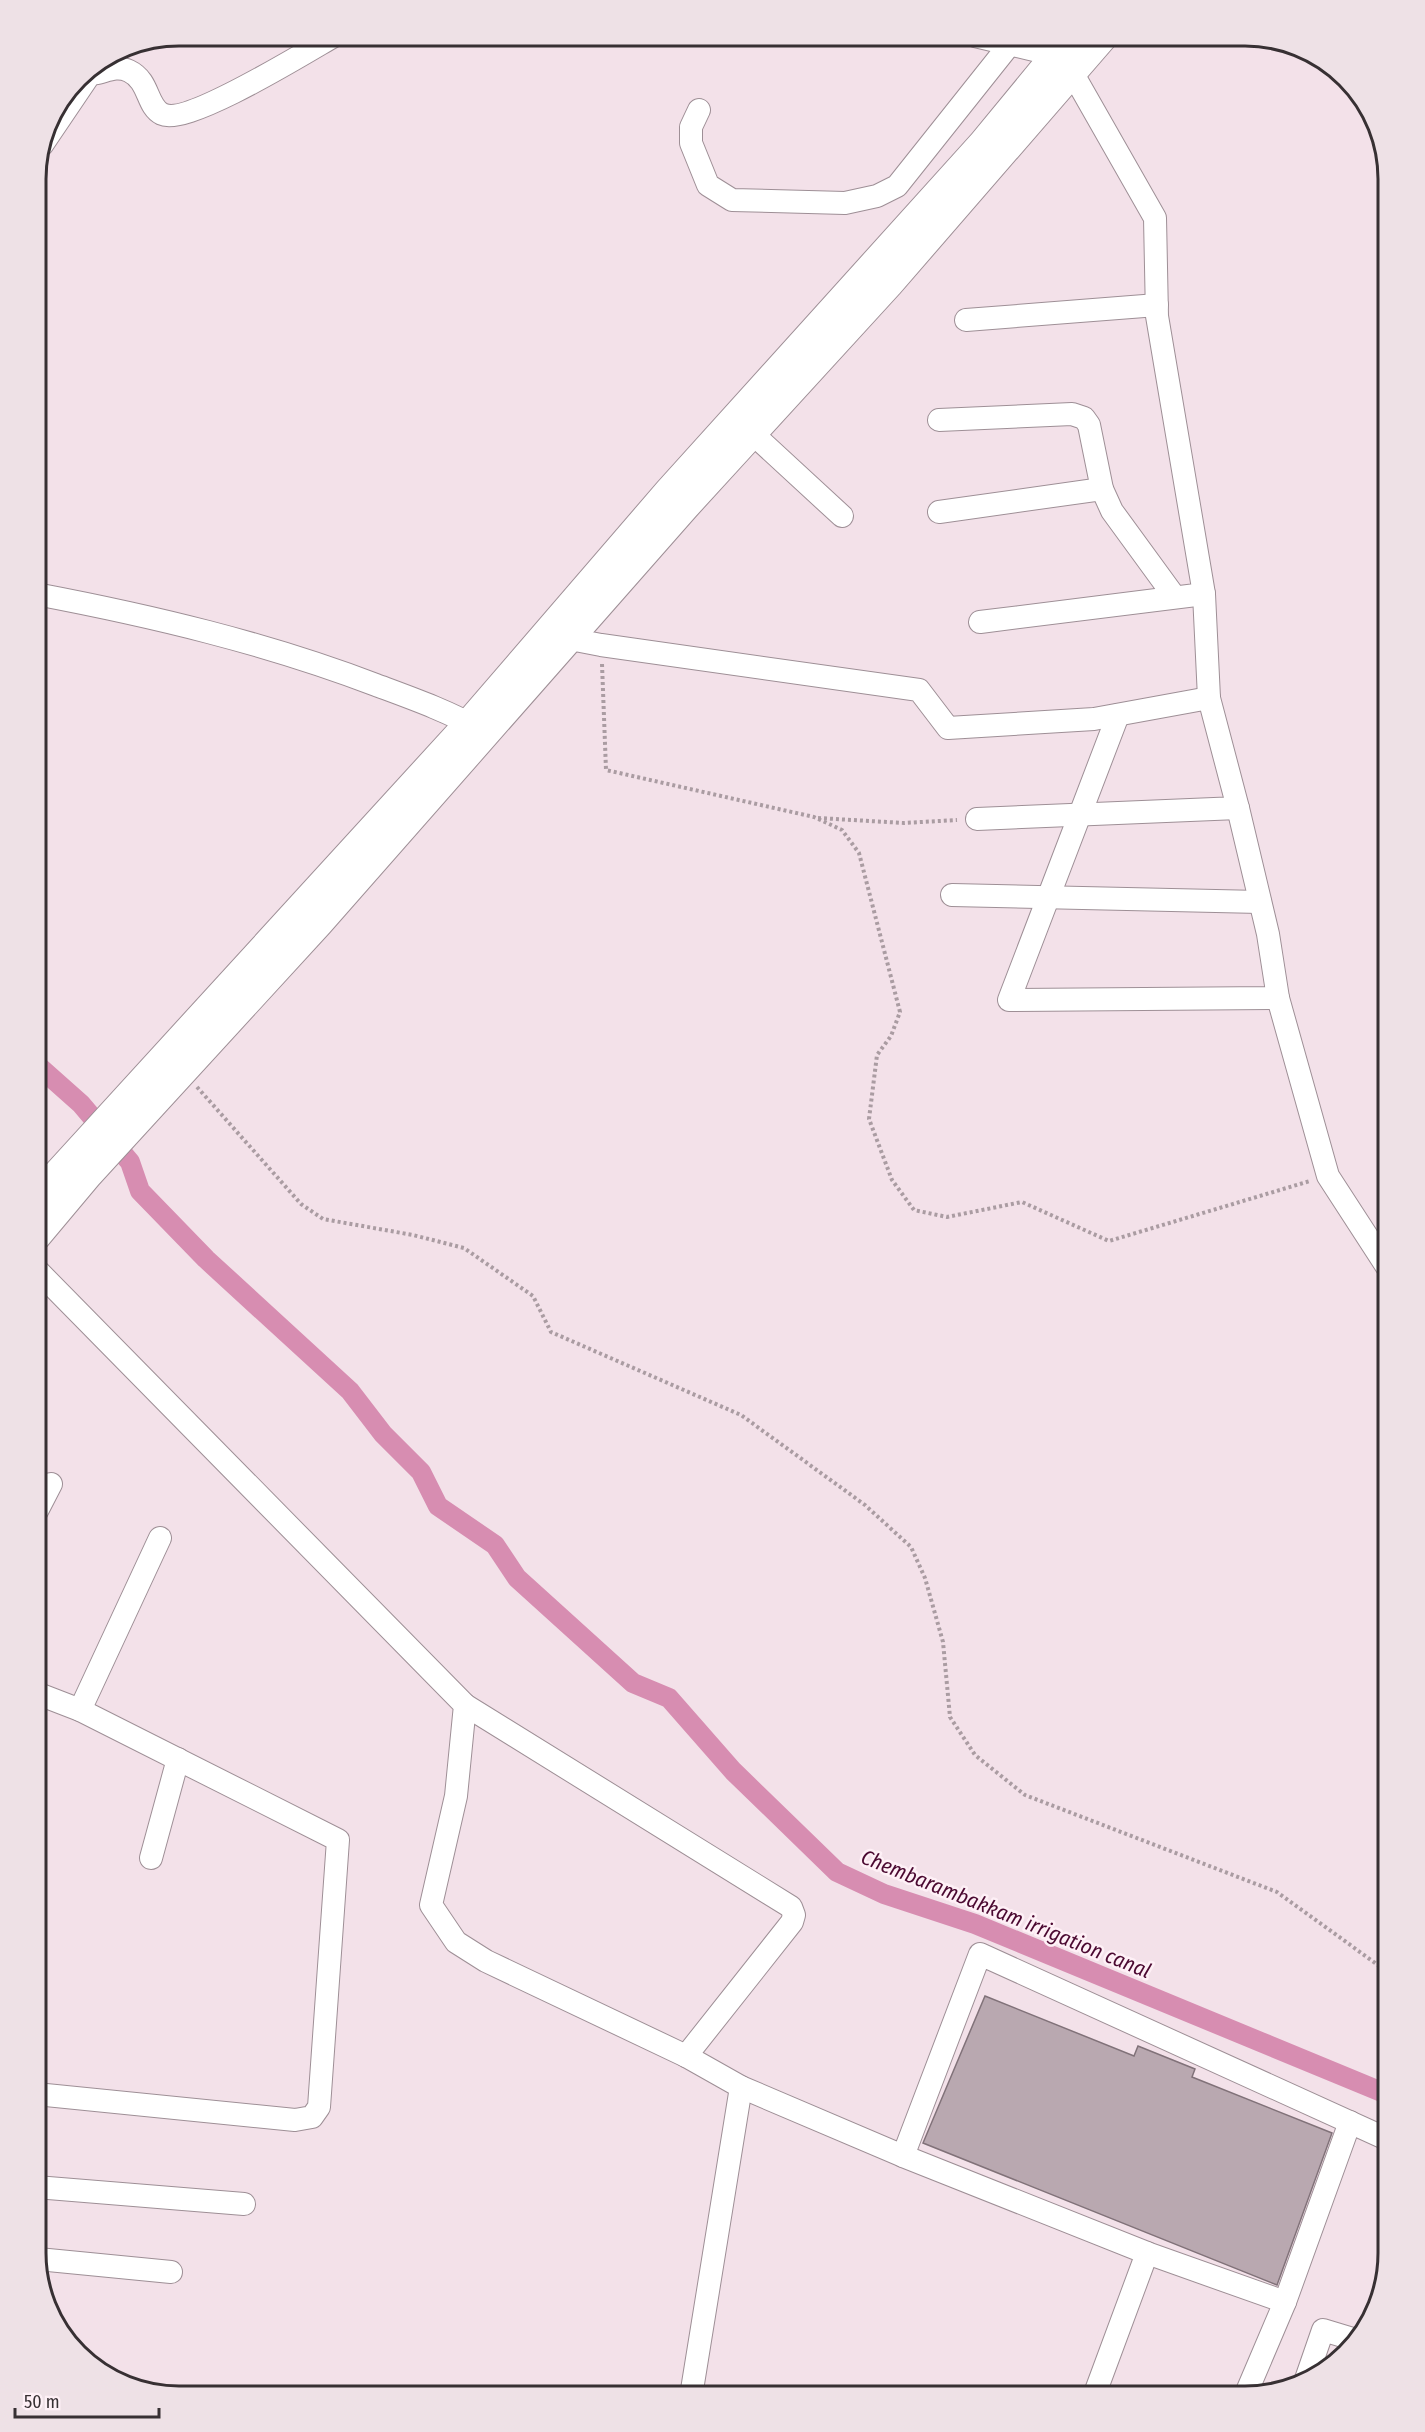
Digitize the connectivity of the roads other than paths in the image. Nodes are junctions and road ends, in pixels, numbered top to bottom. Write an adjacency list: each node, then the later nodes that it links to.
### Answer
1 (317, 46): 6 (street)
2 (1008, 47): 7 (street)
3 (1024, 47): 5 (street)
4 (1082, 47): 5 (main road)
5 (1066, 55): 8 (street); 11 (main road); 19 (main road)
6 (105, 70)
7 (699, 110)
8 (1156, 304): 9 (street); 15 (street)
9 (966, 320)
10 (939, 420): 12 (street)
11 (753, 434): 14 (street); 19 (main road)
12 (1102, 489): 13 (street); 17 (street)
13 (939, 512)
14 (842, 516)
15 (1204, 594): 17 (street); 20 (street)
16 (47, 596): 22 (street)
17 (1174, 596): 18 (street)
18 (980, 622)
19 (560, 633): 21 (street); 22 (main road)
20 (1209, 698): 21 (street); 23 (street)
21 (1118, 715): 24 (street)
22 (478, 729): 30 (main road); 30 (main road)
23 (1238, 808): 24 (street); 28 (street)
24 (1080, 815): 25 (street); 27 (street)
25 (977, 819)
26 (952, 895): 27 (street)
27 (1050, 896): 28 (street); 29 (street)
28 (1260, 902): 29 (street)
29 (1278, 998): 34 (street)
30 (150, 1090): 31 (main road)
31 (79, 1167): 32 (main road); 33 (main road)
32 (47, 1190)
33 (46, 1221)
34 (1378, 1253)
35 (46, 1280): 40 (street)
36 (51, 1484): 37 (street)
37 (46, 1493)
38 (160, 1538): 41 (street)
39 (46, 1697): 41 (street)
40 (465, 1705): 44 (street); 44 (street)
41 (80, 1710): 42 (street)
42 (178, 1759): 43 (street); 46 (street)
43 (151, 1858)
44 (686, 2056): 45 (street)
45 (741, 2087): 49 (street); 58 (street)
46 (46, 2095)
47 (1350, 2122): 48 (street); 49 (street); 55 (street)
48 (1378, 2135)
49 (903, 2156): 52 (street)
50 (46, 2188): 51 (street)
51 (244, 2205)
52 (1147, 2253): 55 (street); 59 (street)
53 (47, 2260): 54 (street)
54 (171, 2272)
55 (1285, 2302): 60 (street)
56 (1347, 2337): 57 (street)
57 (1310, 2369)
58 (693, 2385)
59 (1098, 2386)
60 (1249, 2386)

